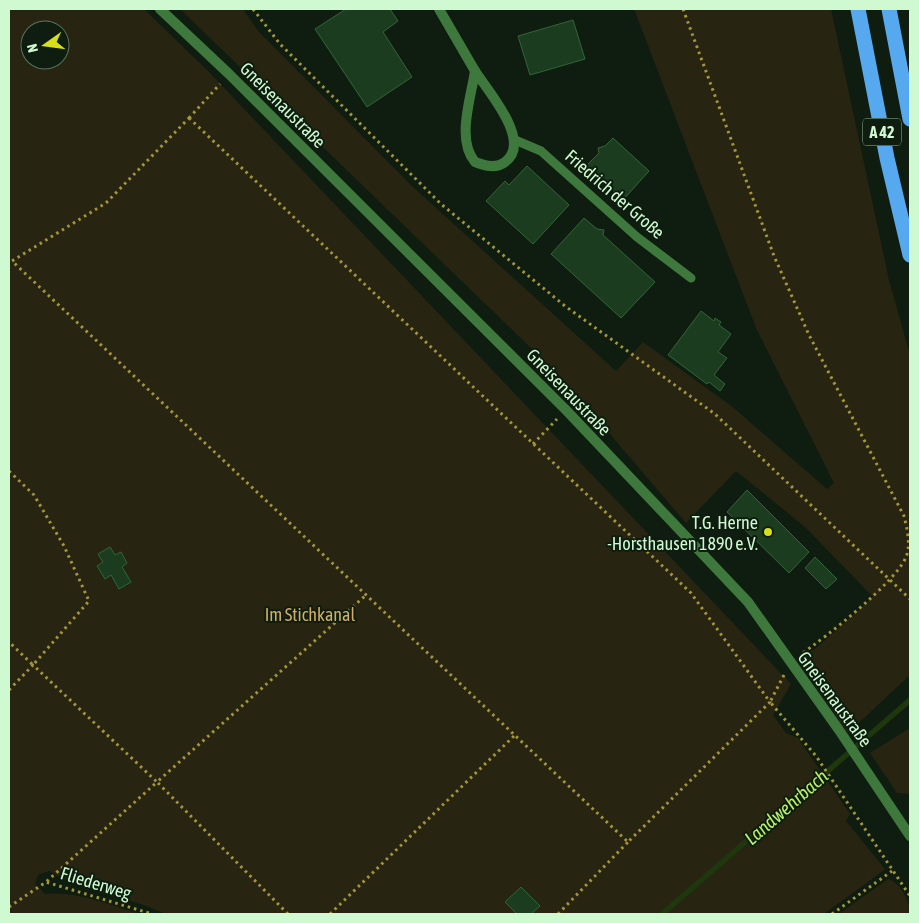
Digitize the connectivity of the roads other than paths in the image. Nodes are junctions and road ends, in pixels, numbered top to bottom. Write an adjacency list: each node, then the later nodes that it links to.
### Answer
1 (160, 9): 10 (street, Gneisenaustraße)
2 (439, 9): 5 (street)
3 (858, 9): 8 (highway, A 42)
4 (889, 9): 6 (highway, A 42)
5 (475, 71): 7 (street); 7 (street)
6 (910, 120)
7 (515, 140): 9 (lane, Friedrich der Große)
8 (910, 255)
9 (691, 278)
10 (910, 836)

